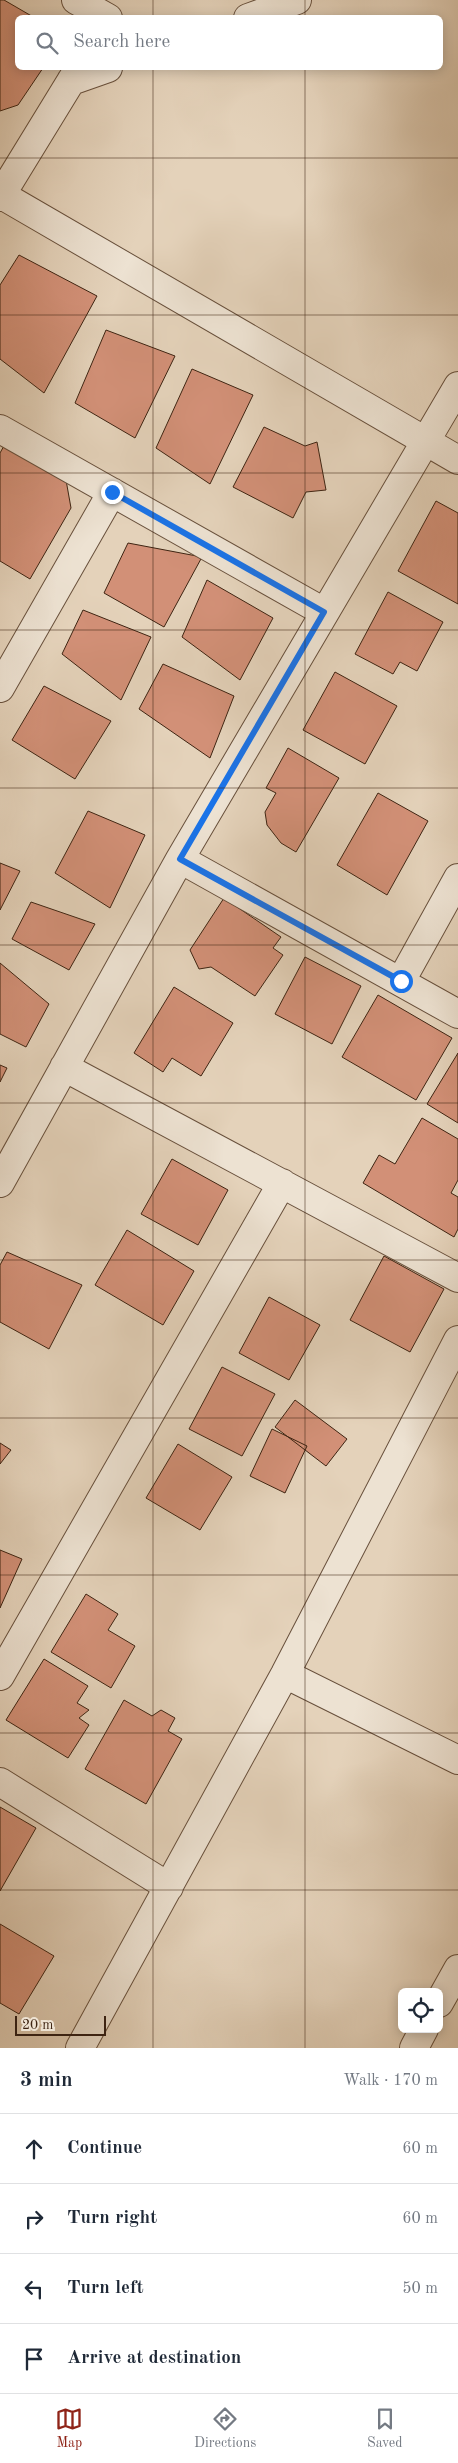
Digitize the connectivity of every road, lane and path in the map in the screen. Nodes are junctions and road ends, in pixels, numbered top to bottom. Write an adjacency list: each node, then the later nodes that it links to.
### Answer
1 (76, 0): 4 (street)
2 (120, 0): 5 (street)
3 (297, 0): 6 (street)
4 (104, 15)
5 (111, 15)
6 (256, 15)
7 (97, 70): 8 (street)
8 (75, 74): 9 (street)
9 (0, 196): 12 (street)
10 (458, 386): 12 (street)
11 (0, 429): 14 (street)
12 (425, 442): 13 (street); 15 (street)
13 (458, 460)
14 (112, 492): 15 (street); 16 (street)
15 (324, 612): 17 (street)
16 (0, 688)
17 (180, 859): 19 (street); 21 (street)
18 (458, 878): 19 (street)
19 (401, 981): 20 (street)
20 (458, 1014)
21 (64, 1066): 22 (street); 23 (street)
22 (282, 1182): 24 (street); 27 (street)
23 (0, 1183)
24 (458, 1278)
25 (458, 1340): 26 (street)
26 (285, 1674): 28 (street); 30 (street)
27 (0, 1676)
28 (458, 1760)
29 (0, 1782): 30 (street)
30 (169, 1887): 34 (street)
31 (458, 1969): 32 (street)
32 (443, 1995)
33 (422, 2033): 35 (street)
34 (80, 2048)
35 (414, 2048)

